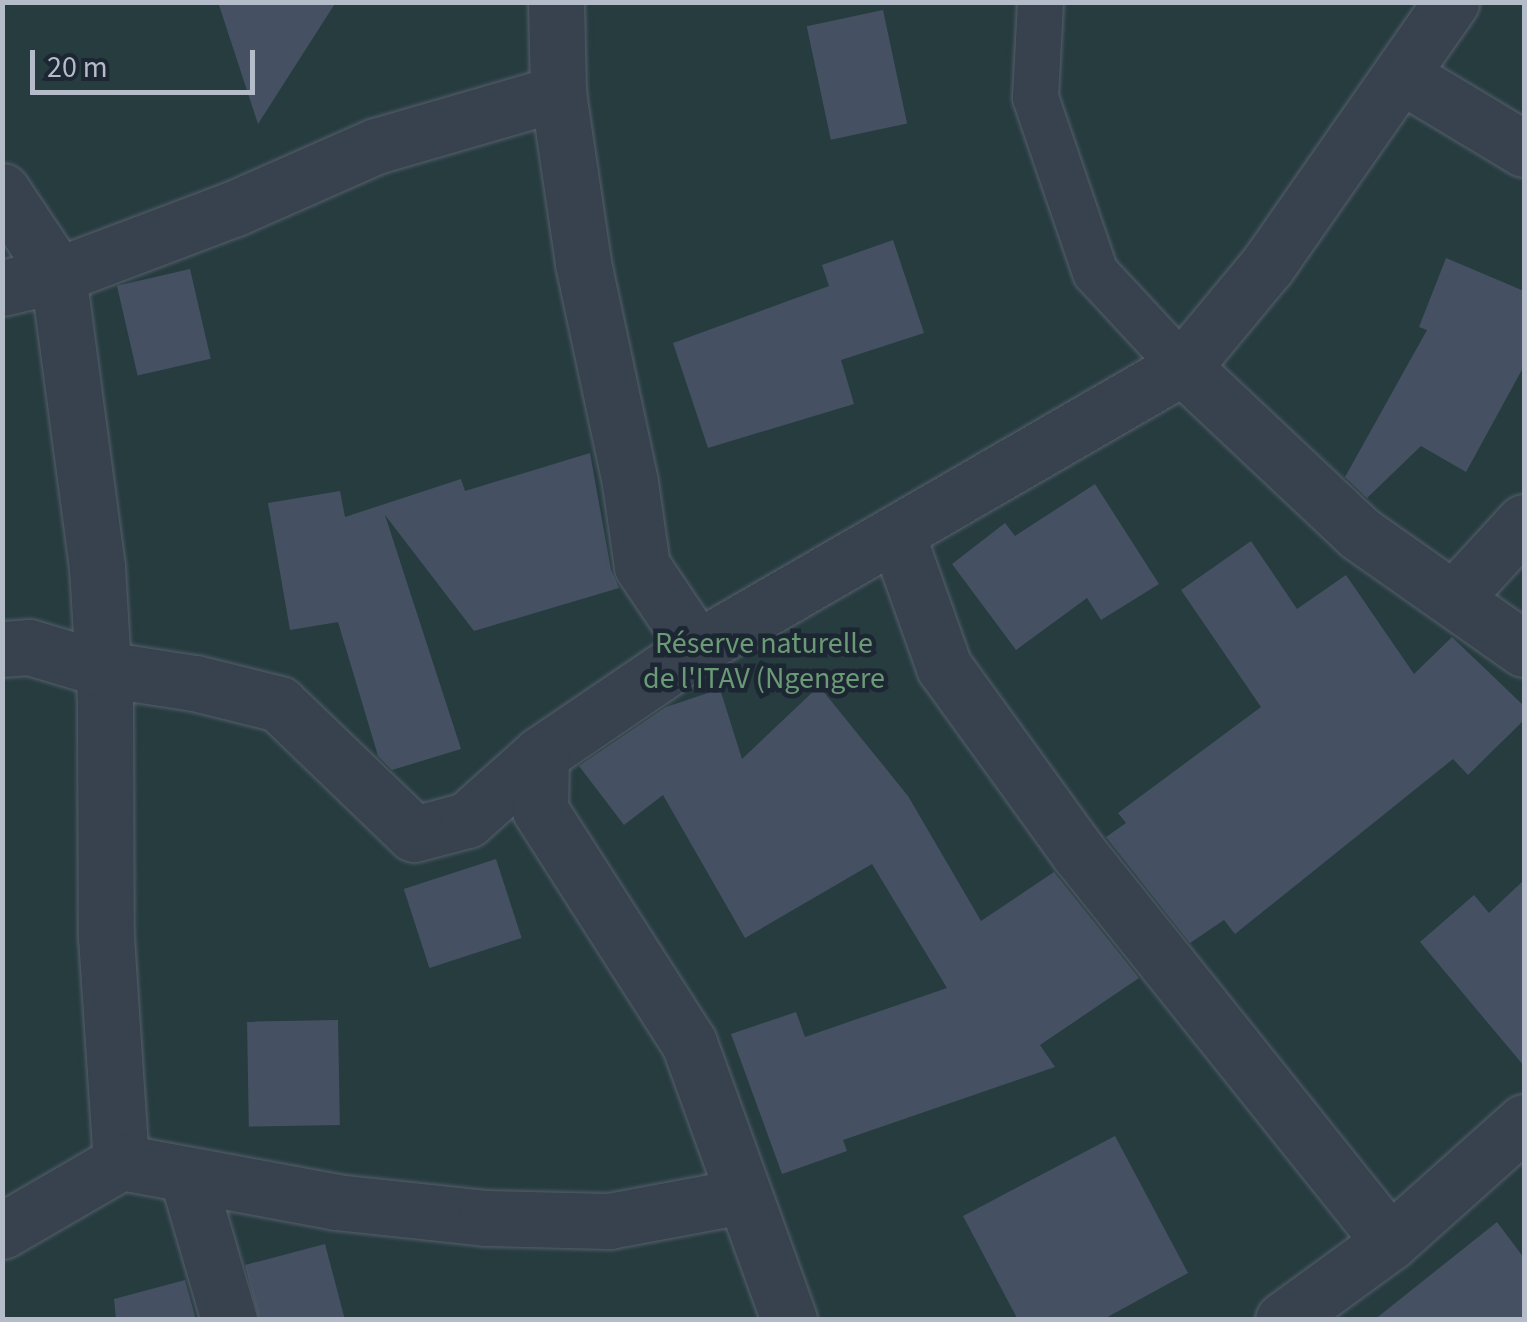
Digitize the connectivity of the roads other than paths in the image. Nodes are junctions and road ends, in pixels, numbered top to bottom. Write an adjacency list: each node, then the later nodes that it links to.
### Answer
1 (556, 2): 5 (street)
2 (1040, 2): 10 (lane)
3 (1452, 2): 4 (street)
4 (1400, 75): 6 (street); 10 (street)
5 (558, 93): 8 (street); 14 (street)
6 (1524, 149)
7 (2, 191): 8 (street)
8 (58, 275): 9 (street); 17 (street)
9 (2, 288)
10 (1183, 368): 12 (street); 13 (street)
11 (1524, 522): 13 (street)
12 (897, 535): 14 (street); 24 (street)
13 (1454, 598): 16 (street)
14 (696, 648): 18 (street)
15 (2, 649): 17 (street)
16 (1524, 649)
17 (104, 668): 18 (street); 20 (street)
18 (541, 754): 22 (street)
19 (1524, 1122): 24 (street)
20 (121, 1162): 21 (street); 23 (street)
21 (187, 1176): 22 (street); 25 (street)
22 (743, 1196): 26 (street)
23 (2, 1231)
24 (1390, 1242): 27 (street)
25 (228, 1320)
26 (789, 1320)
27 (1283, 1320)

